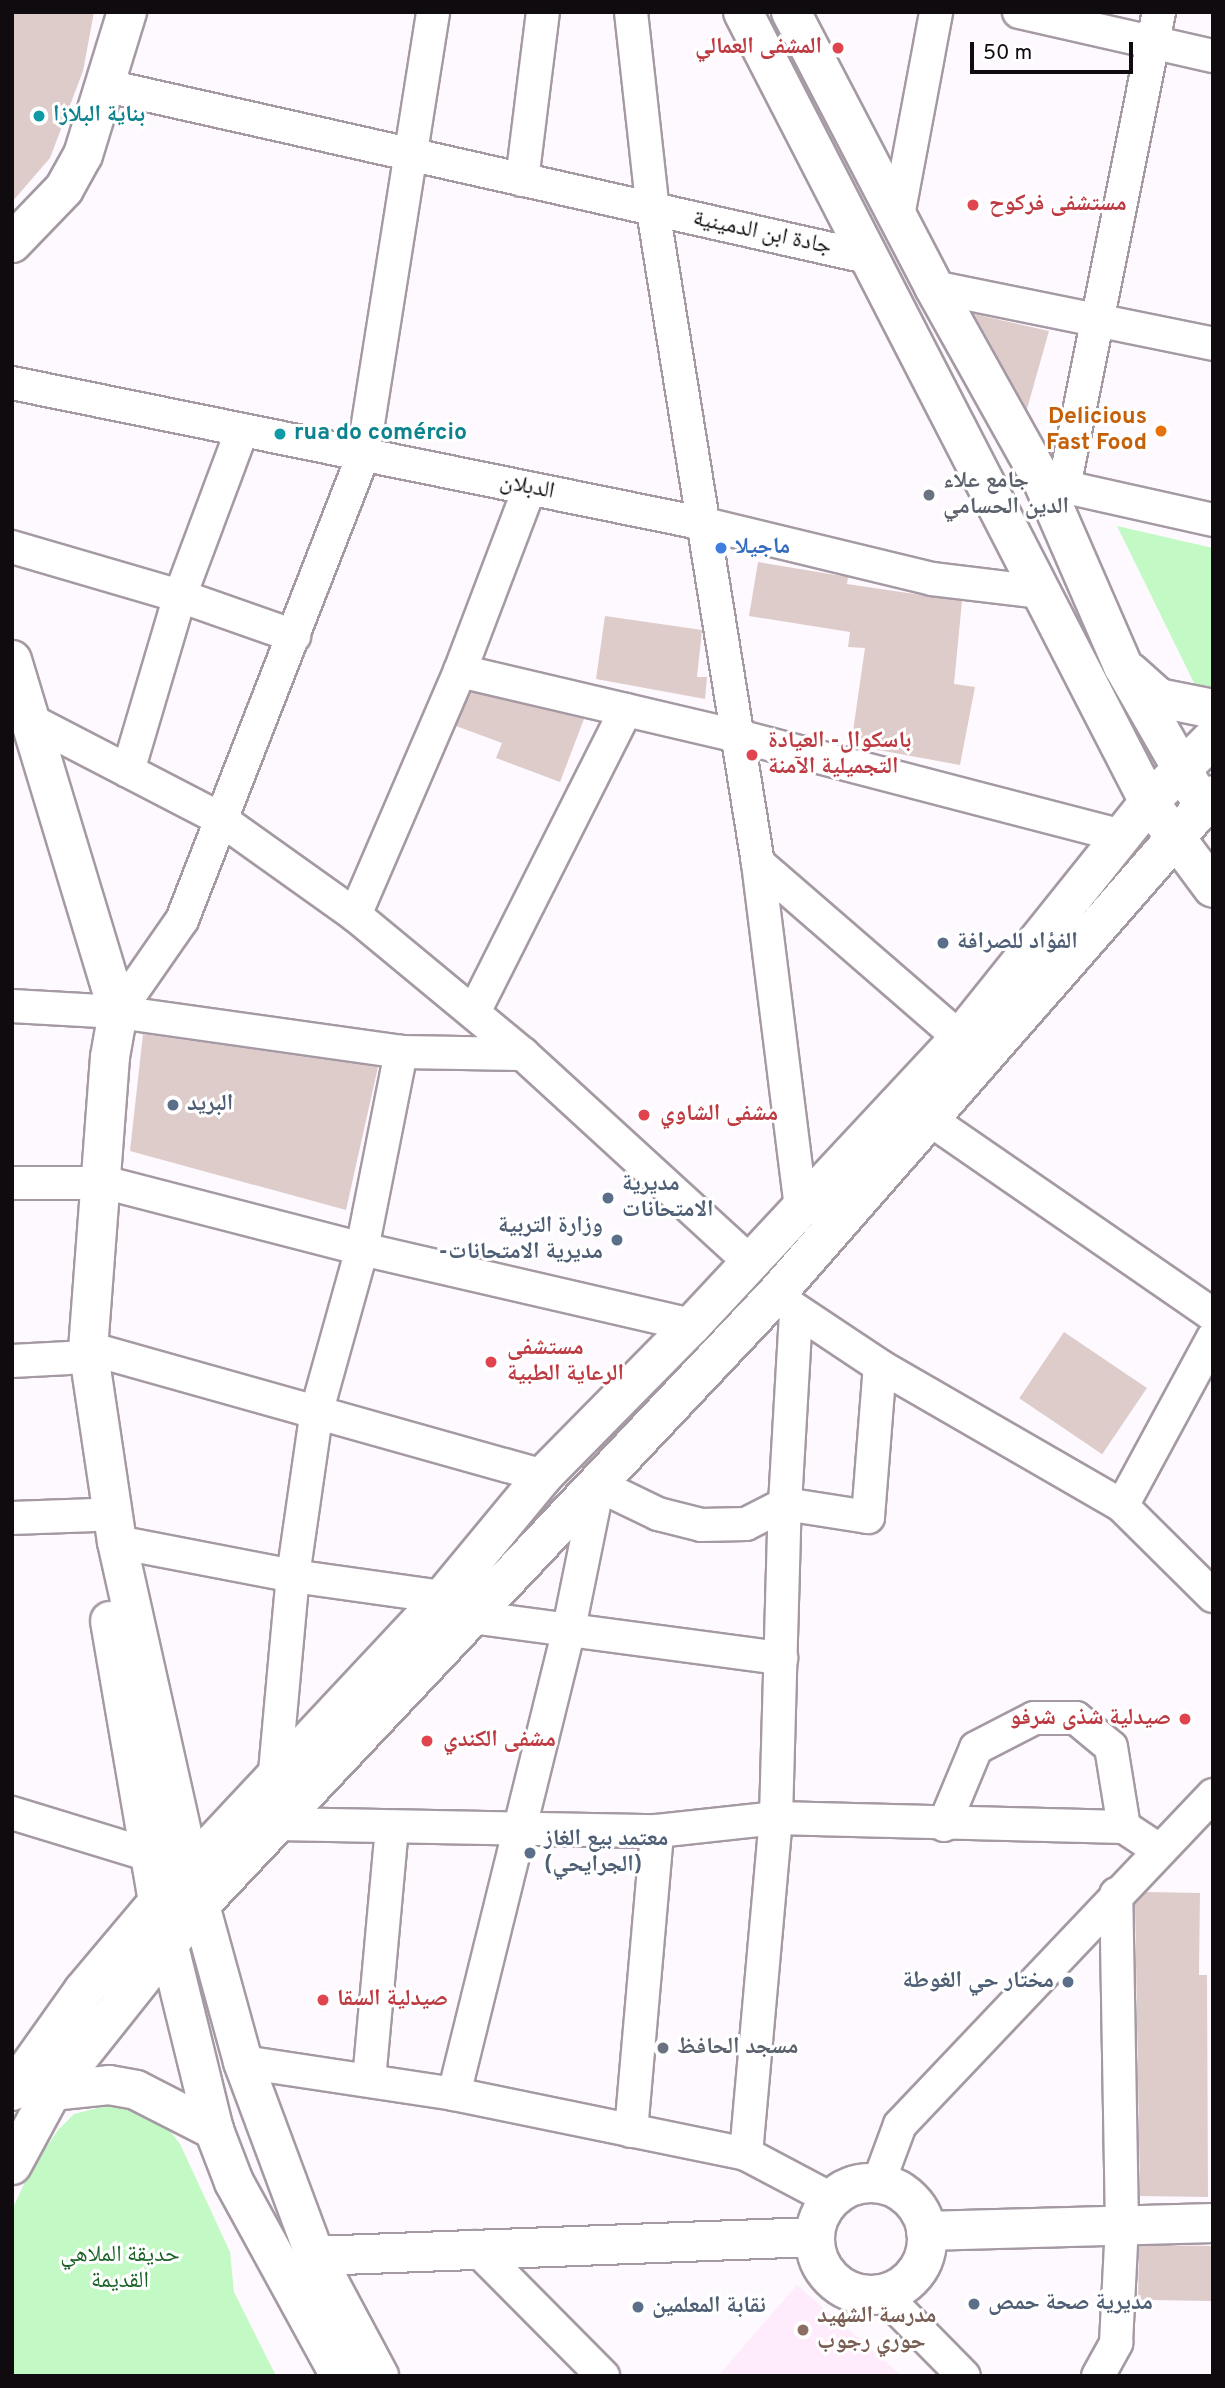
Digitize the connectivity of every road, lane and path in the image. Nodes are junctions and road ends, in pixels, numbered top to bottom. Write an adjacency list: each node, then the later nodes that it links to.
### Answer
1 (127, 12): 12 (main road)
2 (433, 12): 13 (street)
3 (544, 12): 14 (street)
4 (631, 12): 15 (street)
5 (743, 12): 18 (main road)
6 (791, 12): 16 (main road)
7 (936, 12): 16 (street)
8 (1019, 12): 10 (street)
9 (1159, 12): 10 (street)
10 (1153, 43): 11 (street); 20 (street)
11 (1213, 55)
12 (107, 86): 13 (street, جادة ابن الدمينية); 17 (main road)
13 (413, 157): 14 (street, جادة ابن الدمينية); 24 (street)
14 (522, 180): 15 (street, جادة ابن الدمينية)
15 (653, 210): 18 (street, جادة ابن الدمينية); 28 (street)
16 (898, 216): 19 (main road)
17 (12, 243)
18 (871, 258): 30 (main road)
19 (934, 287): 20 (street); 25 (main road)
20 (1098, 319): 21 (street); 25 (street)
21 (1213, 344)
22 (12, 383): 23 (street, الدبلان)
23 (242, 430): 24 (street, الدبلان); 31 (street)
24 (363, 455): 26 (street, الدبلان); 32 (street)
25 (1053, 485): 27 (street); 34 (main road)
26 (529, 489): 28 (street, الدبلان); 35 (street)
27 (1213, 520)
28 (705, 524): 30 (street, الدبلان); 39 (street)
29 (12, 547): 31 (street)
30 (1041, 592): 43 (main road)
31 (180, 596): 32 (street); 41 (street)
32 (294, 636): 45 (street)
33 (12, 660): 38 (main road)
34 (1123, 666): 36 (main road); 42 (main road)
35 (460, 671): 37 (street); 50 (street)
36 (1213, 709)
37 (626, 710): 39 (street); 53 (street)
38 (20, 731): 41 (street); 52 (main road)
39 (738, 736): 46 (street); 48 (street)
40 (1213, 738): 42 (main road)
41 (128, 771): 45 (street)
42 (1181, 771): 43 (main road); 44 (main road)
43 (1149, 802): 46 (main road); 47 (main road)
44 (1210, 804): 47 (main road)
45 (219, 818): 50 (street); 52 (street)
46 (1122, 836): 54 (main road)
47 (1173, 837): 49 (main road); 57 (main road)
48 (758, 863): 54 (street); 60 (street)
49 (1213, 888)
50 (355, 915): 53 (street)
51 (12, 1006): 52 (street)
52 (106, 1011): 55 (street); 58 (main road)
53 (474, 1012): 56 (street)
54 (960, 1038): 60 (main road)
55 (401, 1052): 56 (street); 61 (street)
56 (523, 1054): 62 (street)
57 (932, 1121): 63 (main road); 64 (street)
58 (92, 1182): 59 (street); 61 (street); 67 (main road)
59 (12, 1183)
60 (801, 1208): 62 (main road)
61 (362, 1249): 65 (street); 70 (street)
62 (750, 1262): 65 (main road)
63 (786, 1304): 69 (street); 72 (main road); 73 (street)
64 (1213, 1315)
65 (692, 1325): 71 (main road)
66 (1213, 1338): 74 (street)
67 (79, 1353): 68 (street); 70 (street); 76 (main road)
68 (12, 1361)
69 (880, 1366): 73 (street); 74 (street)
70 (317, 1410): 71 (street); 77 (street)
71 (543, 1476): 79 (main road)
72 (598, 1485): 73 (street); 79 (main road); 80 (street)
73 (785, 1504): 81 (street)
74 (1122, 1506): 78 (street)
75 (12, 1518): 76 (street)
76 (105, 1529): 77 (street); 93 (main road); 94 (main road)
77 (293, 1576): 79 (street); 82 (street)
78 (1213, 1596)
79 (458, 1607): 80 (street); 82 (main road); 86 (main road)
80 (568, 1633): 81 (street); 90 (street)
81 (781, 1658): 85 (street)
82 (274, 1783): 94 (main road)
83 (1213, 1794): 92 (street)
84 (12, 1813): 93 (street)
85 (776, 1818): 87 (street); 91 (street); 105 (street)
86 (278, 1824): 89 (street); 94 (main road)
87 (944, 1825): 88 (street); 88 (street)
88 (1124, 1827): 92 (street)
89 (392, 1828): 90 (street); 99 (street)
90 (517, 1829): 91 (street); 102 (street)
91 (657, 1831): 104 (street)
92 (1159, 1850): 95 (street)
93 (149, 1855): 96 (main road)
94 (196, 1887): 96 (main road); 97 (main road); 98 (main road)
95 (1116, 1894): 107 (street); 110 (street)
96 (158, 1902): 97 (main road); 100 (main road)
97 (167, 1945): 101 (main road); 103 (main road)
98 (243, 2062): 99 (street); 114 (main road)
99 (369, 2080): 102 (street)
100 (12, 2091)
101 (52, 2091): 103 (main road); 106 (main road)
102 (454, 2094): 104 (street)
103 (214, 2130): 116 (main road)
104 (631, 2131): 105 (street)
105 (746, 2154): 108 (street)
106 (12, 2165)
107 (878, 2184): 108 (main road); 111 (main road)
108 (831, 2199): 112 (main road)
109 (1213, 2223): 110 (main road)
110 (1122, 2226): 111 (main road); 120 (street)
111 (926, 2231): 115 (main road)
112 (815, 2237): 113 (main road); 115 (main road)
113 (475, 2247): 114 (main road); 118 (street)
114 (315, 2256): 117 (main road)
115 (884, 2294): 119 (street)
116 (340, 2376)
117 (379, 2376)
118 (603, 2376)
119 (964, 2376)
120 (1098, 2376)

